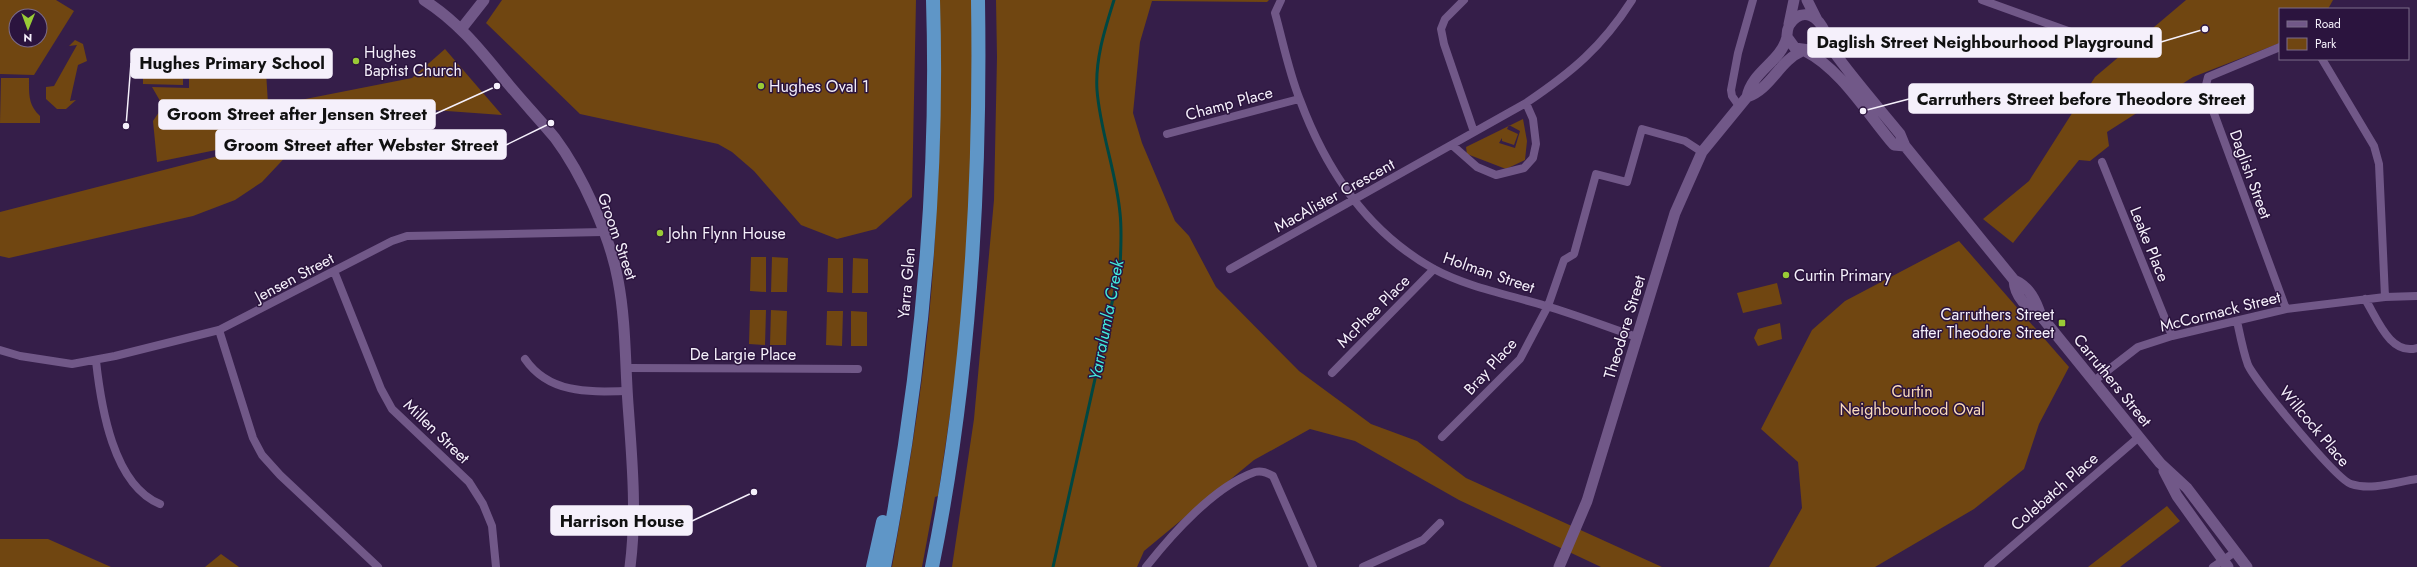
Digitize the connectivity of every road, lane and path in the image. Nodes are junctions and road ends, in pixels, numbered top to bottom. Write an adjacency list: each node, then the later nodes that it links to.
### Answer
1 (424, 0): 13 (main road, Groom Street)
2 (484, 0): 13 (main road)
3 (933, 0): 30 (highway, Yarra Glen)
4 (978, 0): 63 (highway)
5 (1281, 0): 21 (street, Holman Street)
6 (1464, 0): 24 (street)
7 (1632, 0): 22 (street, MacAlister Crescent)
8 (1753, 0): 23 (street)
9 (1794, 0): 15 (main road, Theodore Street)
10 (1807, 0): 12 (main road)
11 (1982, 0): 16 (street)
12 (1817, 20): 14 (main road); 15 (main road)
13 (462, 28): 32 (main road, Groom Street)
14 (1823, 31): 18 (main road); 27 (main road, Carruthers Street)
15 (1788, 32): 18 (main road); 20 (main road, Theodore Street)
16 (2110, 46)
17 (2279, 47): 40 (street, Daglish Street)
18 (1804, 51): 20 (main road, Theodore Street); 27 (main road, Carruthers Street)
19 (2323, 60): 37 (street)
20 (1747, 97): 23 (main road, Theodore Street)
21 (1299, 99): 25 (street, Champ Place); 31 (street, Holman Street)
22 (1526, 103): 24 (street, MacAlister Crescent); 26 (street)
23 (1739, 106): 28 (main road, Theodore Street)
24 (1474, 132): 26 (street, MacAlister Crescent)
25 (1167, 134)
26 (1452, 145): 31 (street, MacAlister Crescent)
27 (1905, 146): 52 (main road, Carruthers Street)
28 (1702, 152): 39 (street, Bray Place); 44 (main road, Theodore Street)
29 (2102, 162): 43 (street, Leake Place)
30 (931, 193): 67 (highway); 68 (highway, Yarra Glen)
31 (1354, 200): 33 (street, MacAlister Crescent); 34 (street, Holman Street)
32 (603, 232): 35 (street, Jensen Street); 49 (main road, Groom Street)
33 (1230, 269)
34 (1434, 269): 39 (street, Holman Street); 51 (street, McPhee Place)
35 (334, 271): 42 (street, Jensen Street); 65 (street, Millen Street)
36 (2417, 296): 37 (street, McCormack Street)
37 (2385, 297): 38 (street, McCormack Street)
38 (2365, 299): 40 (street, McCormack Street); 45 (street)
39 (1548, 306): 44 (street, Holman Street); 54 (street, Bray Place)
40 (2286, 309): 41 (street, McCormack Street)
41 (2237, 321): 43 (street, McCormack Street); 57 (street, Willcock Place)
42 (219, 330): 48 (street, Jensen Street); 64 (street)
43 (2172, 336): 52 (street, McCormack Street)
44 (1638, 337): 61 (main road, Theodore Street)
45 (2417, 348)
46 (0, 350): 48 (street, Jensen Street)
47 (525, 359): 53 (street)
48 (96, 361): 58 (street)
49 (627, 368): 50 (street, De Largie Place); 53 (main road, Groom Street)
50 (858, 369)
51 (1332, 373)
52 (2094, 381): 55 (main road, Carruthers Street)
53 (627, 391): 66 (main road, Groom Street)
54 (1442, 437)
55 (2139, 437): 56 (main road, Carruthers Street); 72 (street, Colebatch Place)
56 (2160, 463): 60 (main road, Carruthers Street); 62 (main road, Carruthers Street)
57 (2417, 479)
58 (160, 504)
59 (1440, 523): 71 (street)
60 (2235, 552): 62 (street); 74 (main road, Carruthers Street)
61 (1561, 563)
62 (2225, 563): 73 (street)
63 (932, 566)
64 (378, 567)
65 (496, 567)
66 (630, 567)
67 (873, 567)
68 (884, 567)
69 (1146, 567): 70 (street)
70 (1313, 567)
71 (1363, 567)
72 (1988, 567)
73 (2213, 567)
74 (2247, 567)

